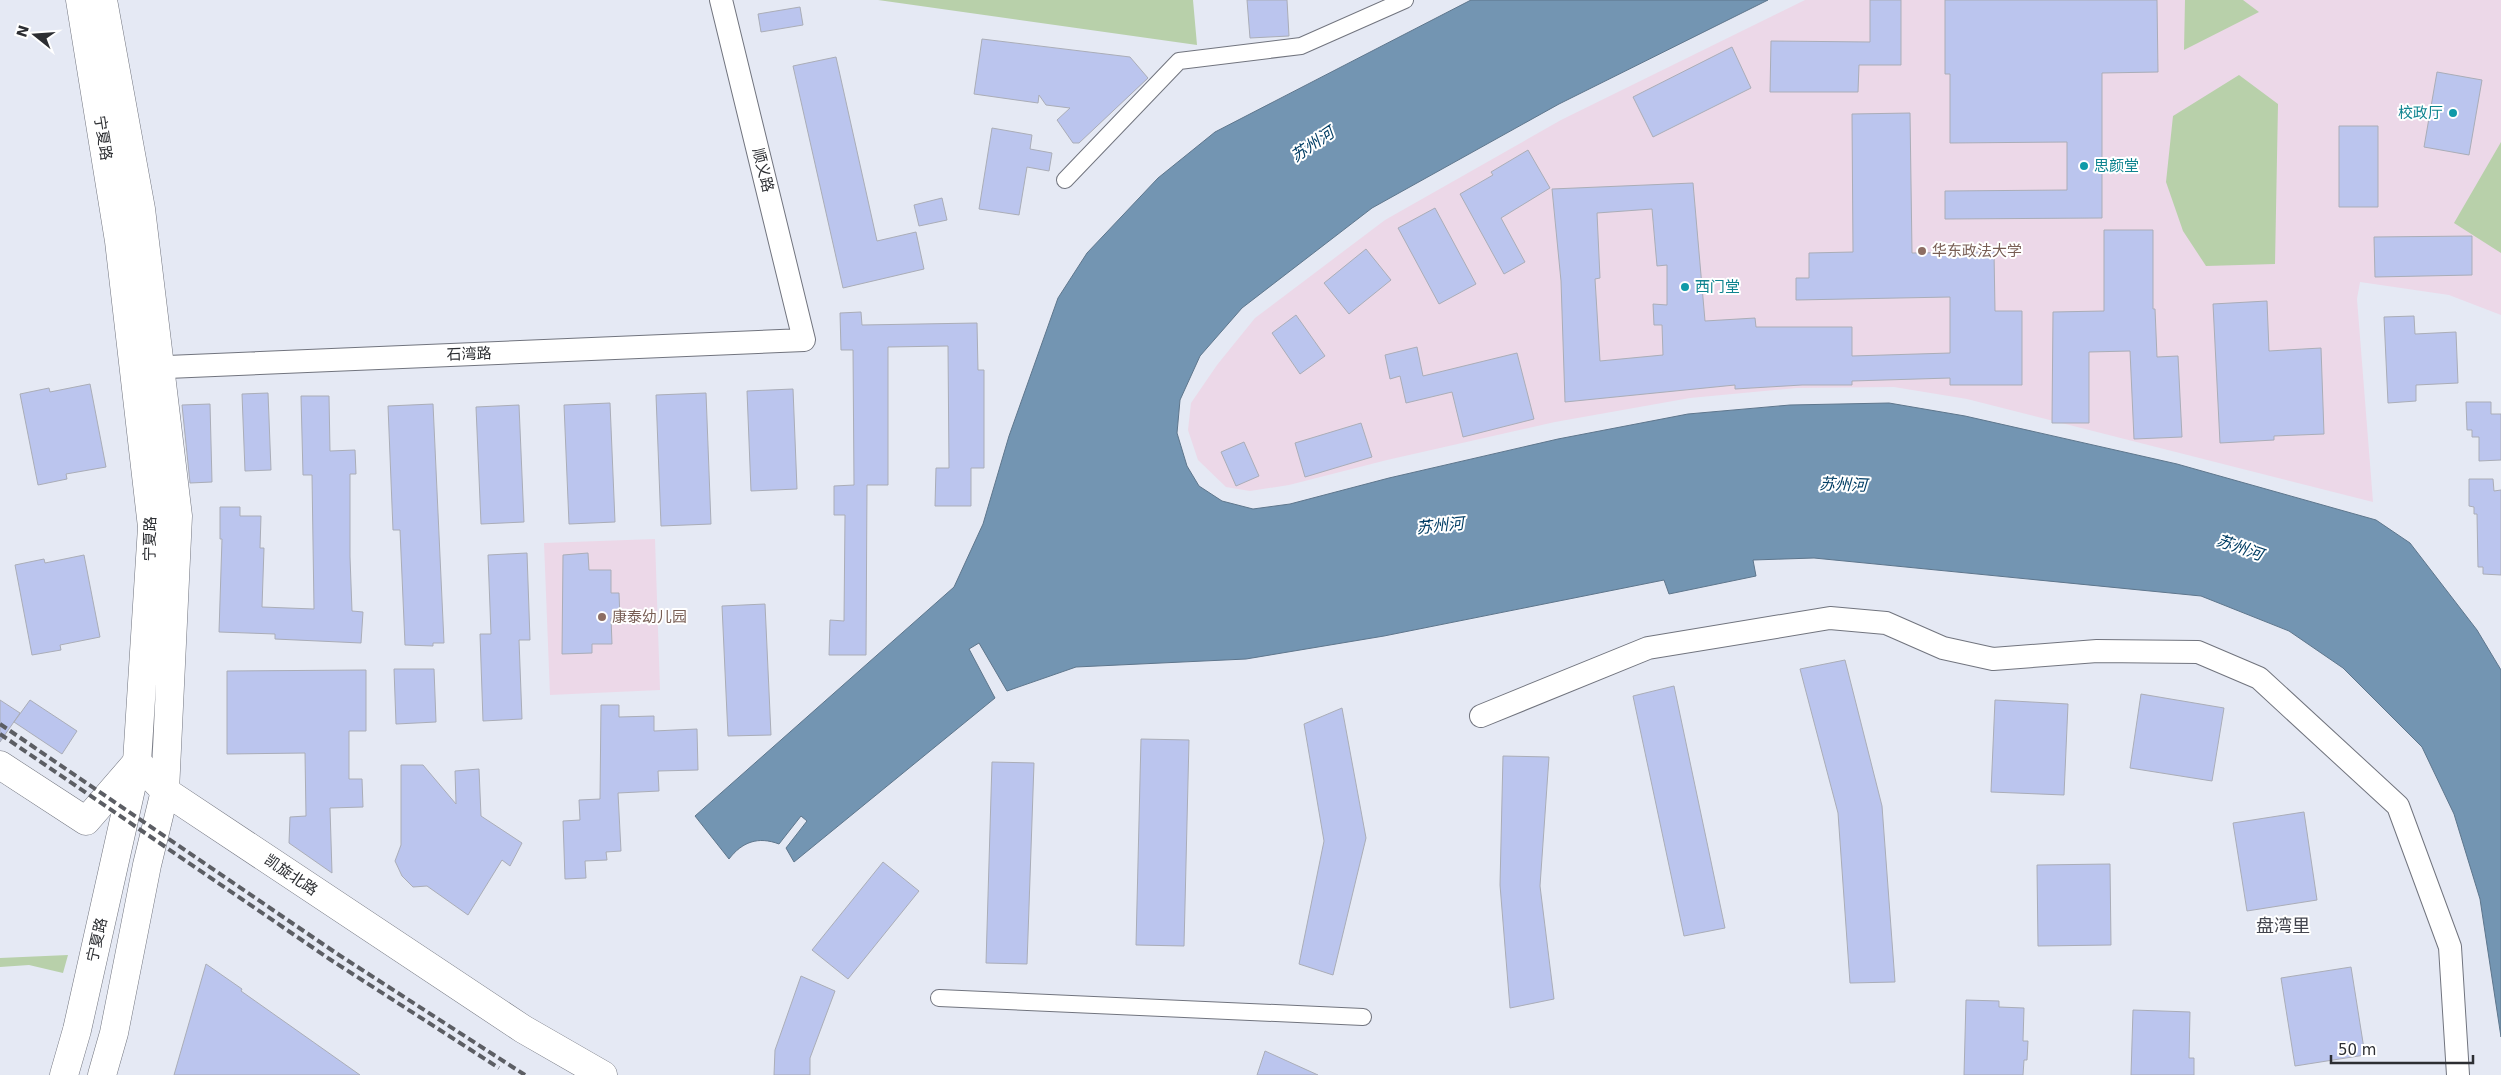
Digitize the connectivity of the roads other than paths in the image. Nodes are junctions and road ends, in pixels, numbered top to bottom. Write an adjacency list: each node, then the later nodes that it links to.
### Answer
1 (80, 0): 7 (main road, 宁夏路)
2 (103, 0): 7 (main road, 宁夏路)
3 (721, 0): 6 (street, 顺义路)
4 (1405, 0): 5 (street)
5 (1065, 180)
6 (804, 340): 7 (street, 石湾路)
7 (147, 368): 9 (main road, 宁夏路); 11 (main road, 宁夏路)
8 (1481, 716): 17 (street)
9 (137, 762): 10 (main road); 11 (main road, 凯旋北路); 14 (main road, 宁夏路)
10 (0, 764)
11 (165, 791): 15 (main road, 宁夏路); 16 (main road, 凯旋北路)
12 (939, 998): 13 (street)
13 (1363, 1017)
14 (64, 1075)
15 (102, 1075)
16 (603, 1075)
17 (2458, 1075)

